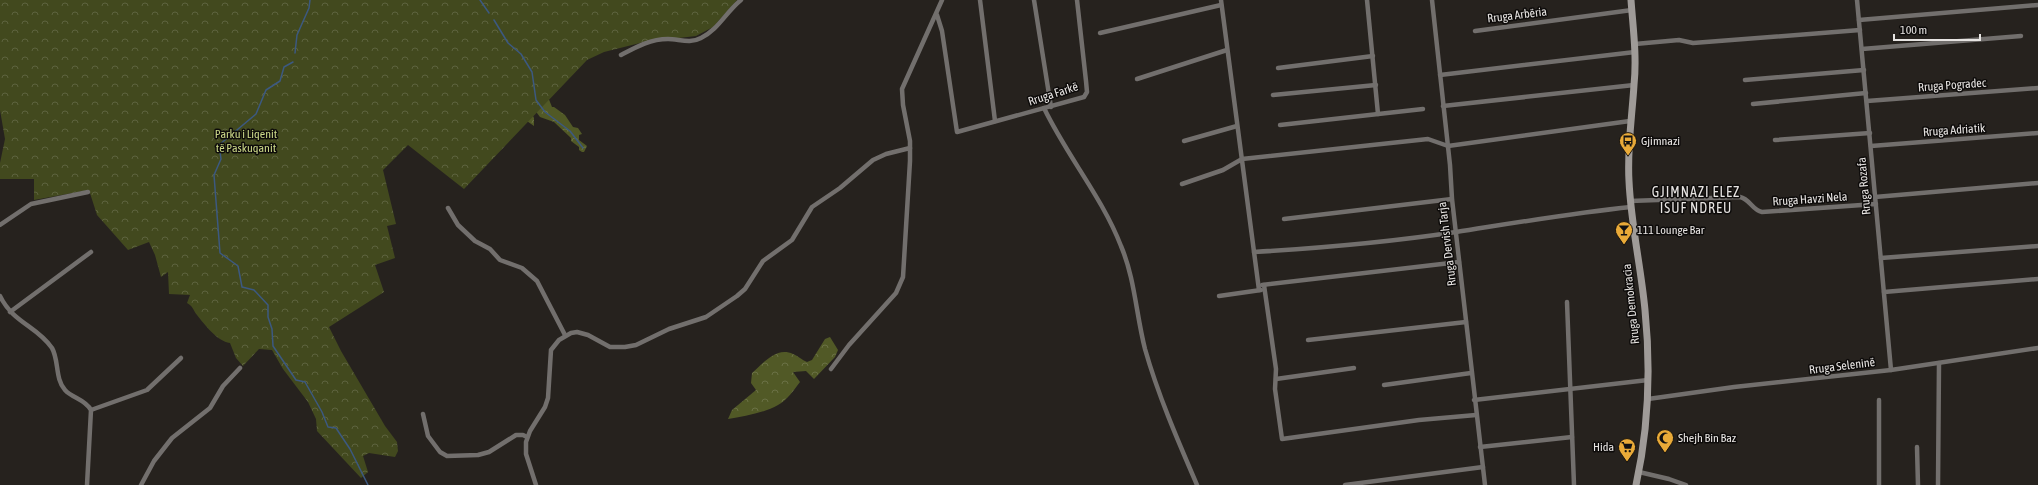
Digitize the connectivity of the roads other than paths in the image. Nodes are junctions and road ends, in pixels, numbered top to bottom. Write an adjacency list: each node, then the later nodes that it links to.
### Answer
1 (741, 0): 22 (street)
2 (942, 0): 13 (street)
3 (980, 0): 41 (street)
4 (1034, 0): 37 (street)
5 (1076, 0): 37 (street, Rruga Farkë)
6 (1367, 0): 23 (street)
7 (1432, 0): 26 (street, Rruga Dervish Tarja)
8 (1631, 0): 12 (main road, Rruga Demokracia)
9 (1857, 0): 14 (street, Rruga Rozafa)
10 (1221, 2): 17 (street); 21 (street)
11 (2038, 5): 14 (street)
12 (1632, 10): 15 (street, Rruga Arbëria); 19 (main road, Rruga Demokracia)
13 (937, 14): 41 (street, Rruga Farkë); 51 (street)
14 (1859, 20): 16 (street, Rruga Rozafa)
15 (1475, 30)
16 (1860, 30): 19 (street); 20 (street, Rruga Rozafa)
17 (1100, 33)
18 (2021, 36): 20 (street)
19 (1635, 48): 26 (street); 30 (main road, Rruga Demokracia)
20 (1862, 49): 25 (street, Rruga Rozafa)
21 (1227, 50): 27 (street); 44 (street)
22 (621, 55)
23 (1373, 56): 24 (street); 29 (street)
24 (1278, 68)
25 (1864, 70): 28 (street); 32 (street, Rruga Rozafa)
26 (1440, 75): 36 (street, Rruga Dervish Tarja)
27 (1137, 79)
28 (1745, 80)
29 (1376, 85): 33 (street); 40 (street)
30 (1634, 85): 36 (street); 42 (main road, Rruga Demokracia)
31 (2038, 88): 34 (street, Rruga Pogradec)
32 (1866, 93): 34 (street, Rruga Rozafa); 35 (street)
33 (1273, 95)
34 (1867, 101): 45 (street, Rruga Rozafa)
35 (1753, 104)
36 (1443, 106): 49 (street, Rruga Dervish Tarja)
37 (1051, 107): 38 (street, Rruga Farkë)
38 (1044, 108): 41 (street, Rruga Farkë); 106 (street)
39 (1423, 109): 40 (street)
40 (1378, 114): 43 (street)
41 (995, 121)
42 (1630, 121): 49 (street); 58 (main road, Rruga Demokracia)
43 (1280, 125)
44 (1237, 126): 48 (street); 52 (street)
45 (1870, 133): 47 (street); 50 (street, Rruga Rozafa)
46 (2038, 134): 50 (street, Rruga Adriatik)
47 (1775, 140)
48 (1184, 141)
49 (1448, 146): 52 (street); 57 (street, Rruga Dervish Tarja)
50 (1871, 146): 56 (street, Rruga Rozafa)
51 (910, 148): 77 (street); 84 (street)
52 (1242, 159): 54 (street); 66 (street)
53 (2038, 183): 56 (street)
54 (1182, 184)
55 (88, 192): 62 (street)
56 (1875, 197): 59 (street, Rruga Rozafa)
57 (1452, 199): 61 (street); 63 (street, Rruga Dervish Tarja)
58 (1631, 204): 59 (street, Rruga Havzi Nela); 63 (street, Rruga Havzi Nela); 88 (main road, Rruga Demokracia)
59 (1876, 204): 67 (street, Rruga Rozafa)
60 (448, 208): 77 (street)
61 (1284, 219)
62 (0, 225)
63 (1455, 232): 66 (street, Rruga Havzi Nela); 68 (street, Rruga Dervish Tarja)
64 (2038, 246): 67 (street)
65 (91, 252): 75 (street)
66 (1254, 252): 70 (street)
67 (1881, 258): 71 (street, Rruga Rozafa)
68 (1459, 262): 70 (street); 76 (street, Rruga Dervish Tarja)
69 (2038, 279): 71 (street)
70 (1261, 288): 73 (street); 87 (street)
71 (1884, 292): 85 (street, Rruga Rozafa)
72 (0, 296): 75 (street)
73 (1219, 296)
74 (1567, 302): 90 (street)
75 (10, 312): 94 (street)
76 (1466, 322): 78 (street); 86 (street, Rruga Dervish Tarja)
77 (565, 335): 97 (street)
78 (1308, 340)
79 (2038, 348): 81 (street, Rruga Seleninë)
80 (181, 358): 94 (street)
81 (1938, 363): 85 (street, Rruga Seleninë); 114 (street)
82 (240, 368): 104 (street)
83 (1354, 368): 87 (street)
84 (831, 370)
85 (1891, 370): 91 (street, Rruga Seleninë)
86 (1471, 373): 89 (street); 92 (street, Rruga Dervish Tarja)
87 (1276, 378): 96 (street)
88 (1648, 380): 90 (street); 91 (main road, Rruga Demokracia)
89 (1384, 385)
90 (1570, 389): 92 (street); 98 (street)
91 (1648, 399): 102 (main road, Rruga Demokracia)
92 (1474, 400): 96 (street, Rruga Dervish Tarja)
93 (1879, 400): 112 (street)
94 (91, 410): 103 (street)
95 (423, 414): 97 (street)
96 (1476, 415): 99 (street, Rruga Dervish Tarja)
97 (527, 437): 105 (street)
98 (1572, 437): 99 (street); 109 (street)
99 (1480, 447): 101 (street, Rruga Dervish Tarja)
100 (1917, 447): 113 (street)
101 (1483, 467): 107 (street); 108 (street, Rruga Dervish Tarja)
102 (1639, 472): 110 (main road, Rruga Demokracia); 111 (street)
103 (87, 485)
104 (141, 485)
105 (536, 485)
106 (1196, 485)
107 (1345, 485)
108 (1485, 485)
109 (1574, 485)
110 (1636, 485)
111 (1686, 485)
112 (1880, 485)
113 (1918, 485)
114 (1938, 485)

